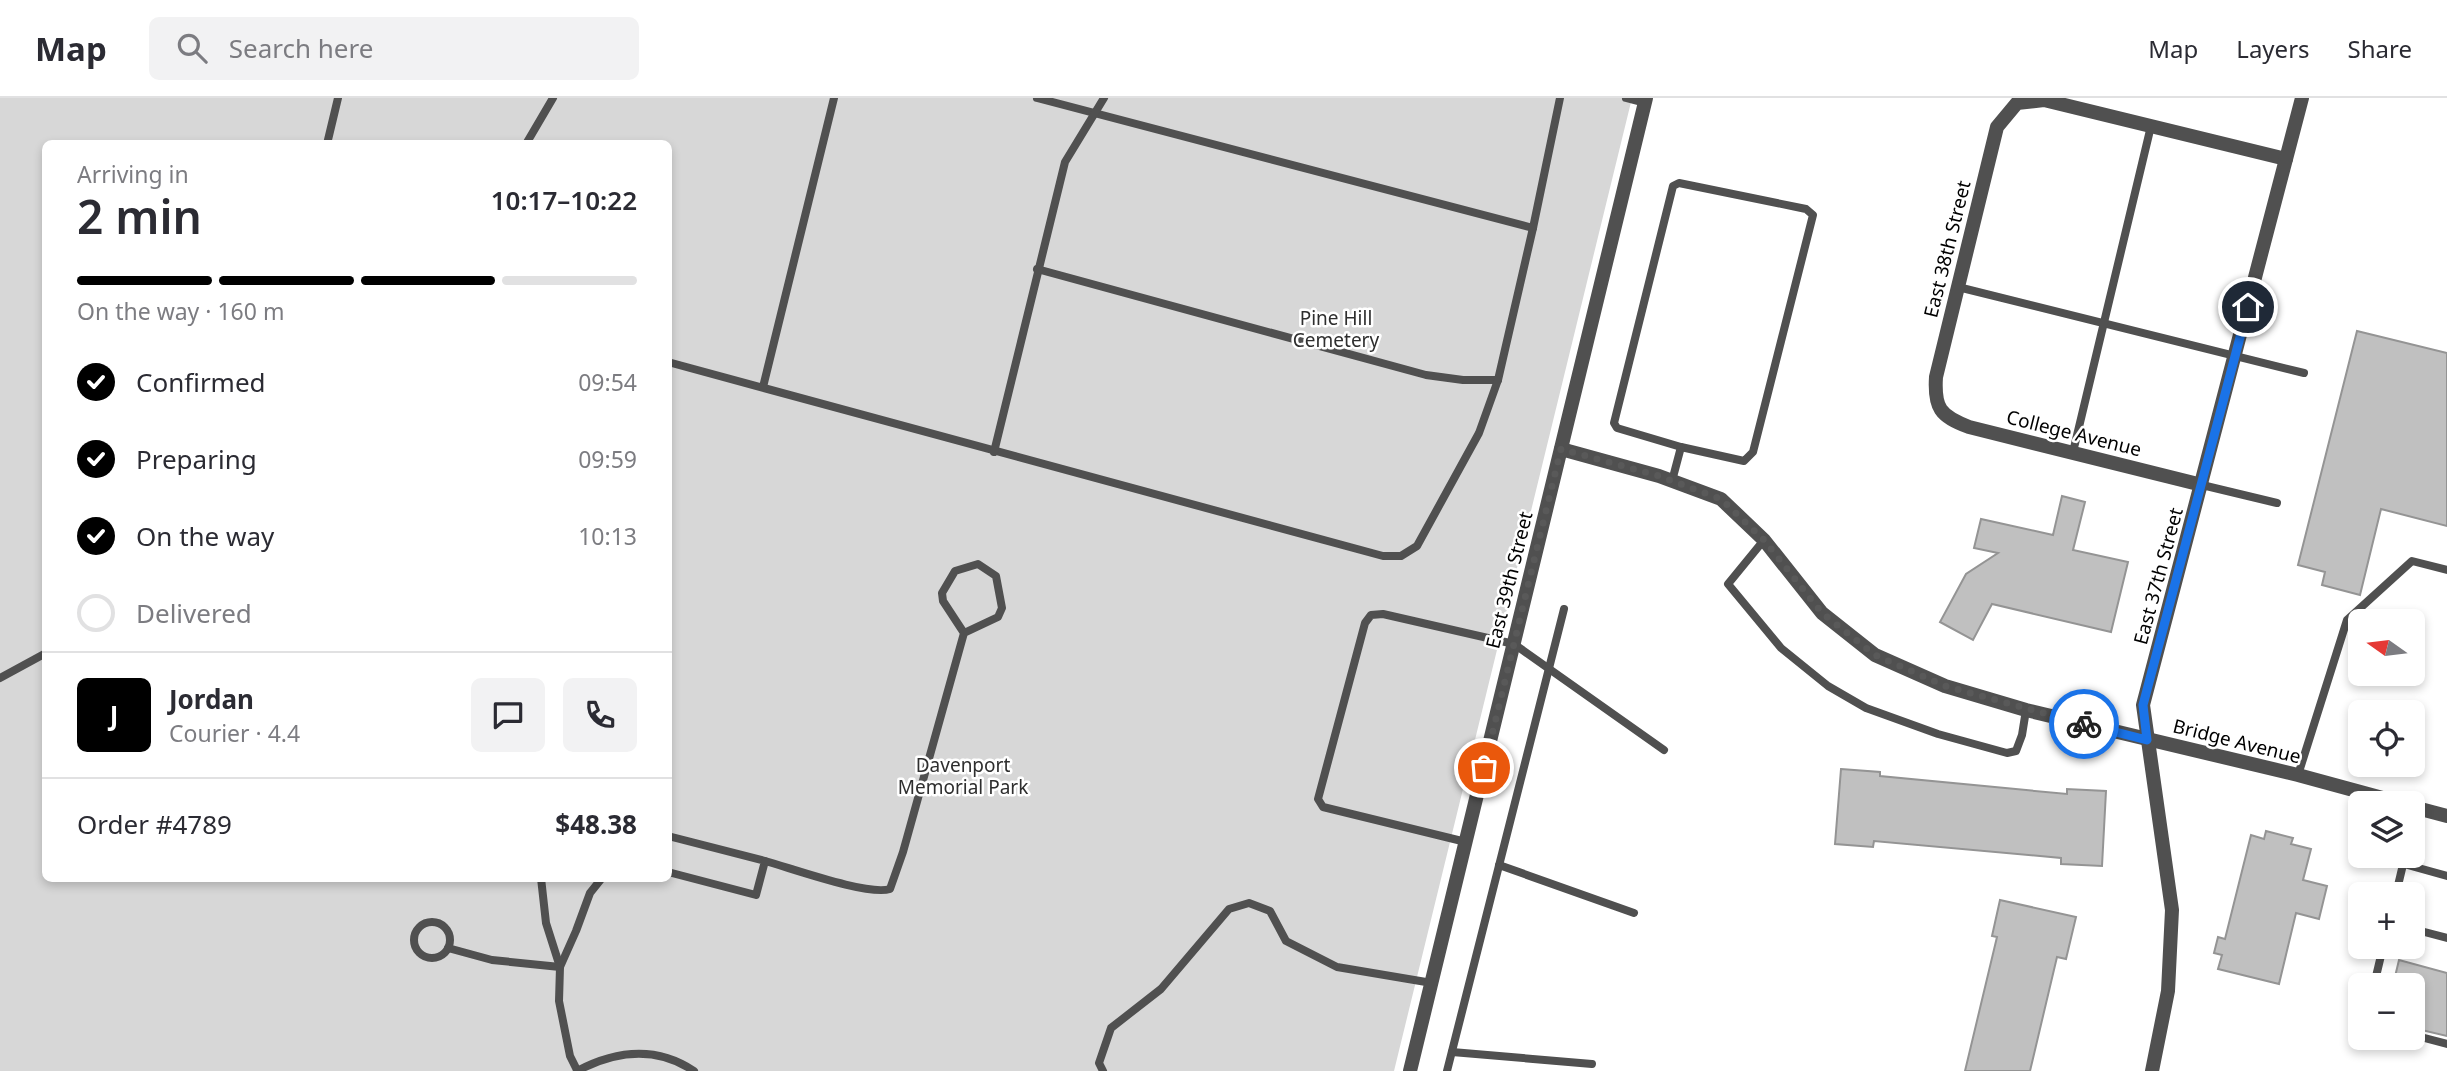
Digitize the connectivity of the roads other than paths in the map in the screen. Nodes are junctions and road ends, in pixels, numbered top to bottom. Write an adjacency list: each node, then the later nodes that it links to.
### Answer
1 (338, 98): 12 (lane)
2 (553, 98): 13 (lane)
3 (834, 98): 23 (lane)
4 (1037, 98): 10 (lane)
5 (1104, 98): 10 (lane)
6 (1560, 98): 15 (lane)
7 (1626, 98): 9 (lane)
8 (2302, 98): 14 (street, East 37th Street)
9 (1645, 101): 26 (street, East 39th Street)
10 (1094, 113): 15 (lane); 16 (lane)
11 (2151, 126): 14 (street); 17 (street, East 38th Street); 18 (lane)
12 (328, 140)
13 (528, 140)
14 (2286, 159): 19 (street, East 37th Street)
15 (1533, 228): 22 (lane)
16 (1037, 269): 22 (lane); 27 (lane)
17 (1958, 287): 18 (lane); 24 (street, East 38th Street)
18 (2104, 324): 19 (lane); 28 (lane)
19 (2235, 356): 21 (lane); 30 (street, East 37th Street)
20 (672, 363): 23 (lane)
21 (2304, 373)
22 (1498, 380): 27 (lane)
23 (763, 387): 27 (lane)
24 (1940, 410): 28 (street, College Avenue)
25 (1681, 447): 25 (lane); 29 (lane)
26 (1561, 449): 29 (street, Bridge Avenue); 36 (street, East 39th Street)
27 (994, 452)
28 (2073, 452): 30 (street, College Avenue)
29 (1672, 481): 32 (street, Bridge Avenue)
30 (2202, 485): 31 (lane); 41 (street, East 37th Street)
31 (2277, 503)
32 (1764, 540): 40 (street, Bridge Avenue); 40 (lane)
33 (2447, 570): 43 (lane)
34 (1564, 609): 38 (lane)
35 (964, 633): 35 (lane); 49 (lane)
36 (1514, 644): 38 (lane); 48 (street, East 39th Street); 48 (lane)
37 (42, 655): 39 (lane)
38 (1548, 668): 42 (lane); 50 (lane)
39 (0, 678)
40 (2026, 710): 41 (street, Bridge Avenue)
41 (2147, 740): 43 (street, Bridge Avenue); 71 (street, East 37th Street)
42 (1664, 750)
43 (2298, 775): 44 (street, Bridge Avenue)
44 (2357, 791)
45 (2425, 810): 46 (street)
46 (2447, 816)
47 (672, 837): 49 (lane)
48 (1466, 842): 61 (street, East 39th Street)
49 (765, 861): 52 (lane)
50 (1499, 865): 56 (lane); 64 (lane)
51 (2425, 868): 53 (lane)
52 (672, 873)
53 (2447, 876)
54 (541, 882): 60 (lane)
55 (599, 882): 60 (lane)
56 (1634, 913)
57 (2425, 932): 58 (lane)
58 (2447, 938)
59 (448, 948): 59 (lane); 60 (lane)
60 (560, 967): 66 (lane)
61 (1432, 983): 68 (lane); 69 (street, East 39th Street)
62 (2425, 1038): 63 (lane)
63 (2447, 1044)
64 (1452, 1052): 65 (lane); 70 (lane)
65 (1592, 1064)
66 (577, 1071): 67 (lane)
67 (694, 1071)
68 (1103, 1071)
69 (1410, 1071)
70 (1447, 1071)
71 (2152, 1071)

